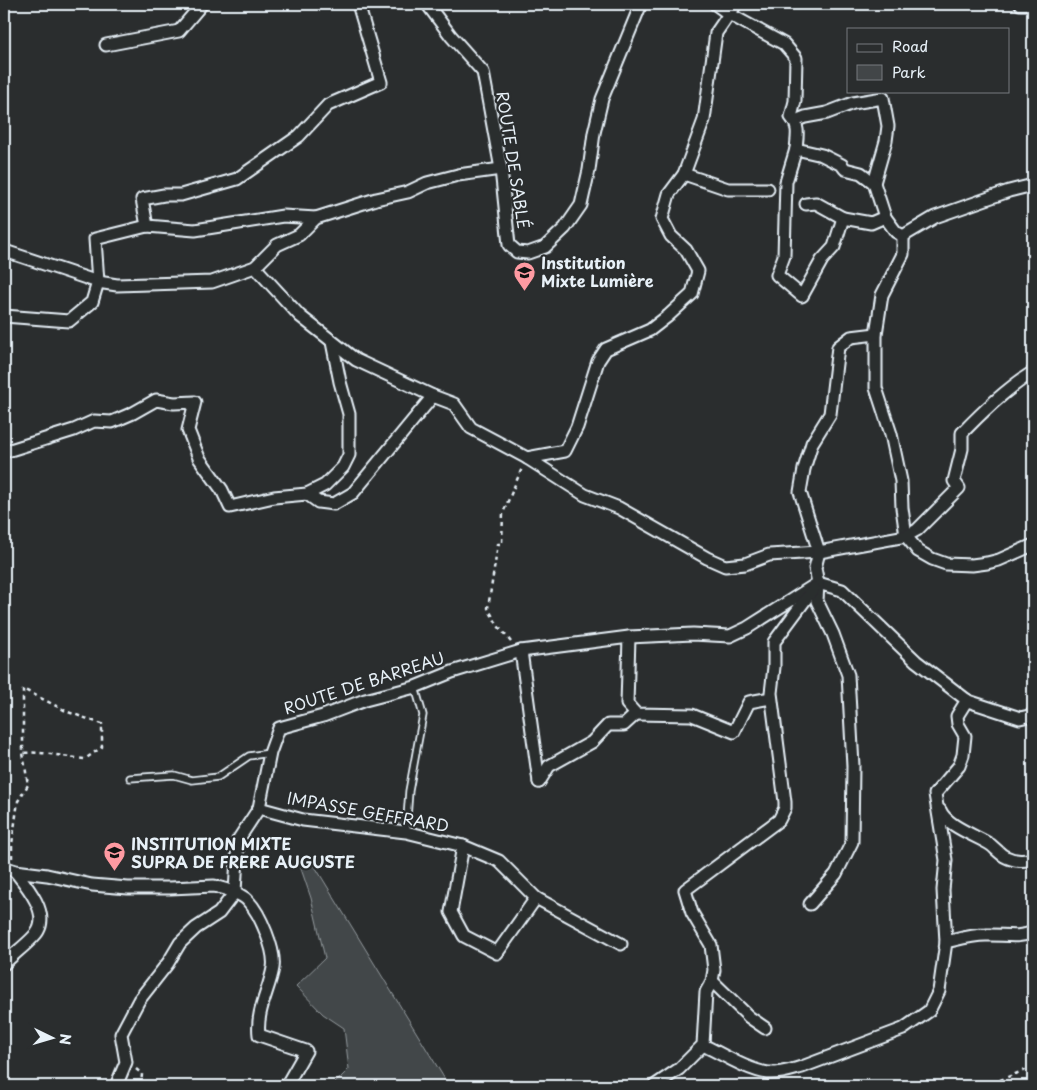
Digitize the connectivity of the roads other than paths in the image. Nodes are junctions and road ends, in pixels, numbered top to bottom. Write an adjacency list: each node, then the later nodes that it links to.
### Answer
1 (202, 4): 9 (street)
2 (358, 4): 21 (street)
3 (427, 4): 12 (street, ROUTE DE SABLÉ)
4 (641, 4): 12 (street, ROUTE DE SABLÉ)
5 (714, 4): 8 (street)
6 (1020, 4): 7 (street)
7 (1033, 4)
8 (733, 9): 10 (street); 13 (street)
9 (106, 45)
10 (795, 121): 11 (street); 14 (street)
11 (796, 149): 14 (street); 20 (street)
12 (500, 169): 19 (street)
13 (684, 174): 16 (street); 32 (street)
14 (874, 184): 18 (street)
15 (1033, 185): 22 (street)
16 (768, 189)
17 (806, 204): 20 (street)
18 (885, 217): 20 (street); 22 (street)
19 (316, 218): 21 (street); 24 (street)
20 (843, 218)
21 (147, 226): 25 (street)
22 (903, 236): 27 (street)
23 (4, 248): 25 (street)
24 (255, 266): 25 (street); 28 (street)
25 (98, 282): 26 (street)
26 (4, 316)
27 (876, 334): 34 (street); 36 (street)
28 (332, 342): 30 (street); 33 (street)
29 (1033, 372): 34 (street)
30 (433, 396): 32 (street); 33 (street)
31 (4, 450): 33 (street)
32 (526, 458): 36 (street)
33 (306, 494)
34 (906, 536): 35 (street); 36 (street)
35 (1033, 544)
36 (819, 552): 37 (street)
37 (818, 582): 38 (street, ROUTE DE BARREAU); 41 (street); 42 (street); 55 (street)
38 (629, 637): 39 (street, ROUTE DE BARREAU); 43 (street)
39 (522, 651): 40 (street, ROUTE DE BARREAU); 43 (street)
40 (415, 687): 45 (street, ROUTE DE BARREAU); 49 (lane)
41 (771, 698): 43 (street); 60 (street)
42 (967, 700): 44 (street); 47 (street)
43 (636, 714)
44 (1033, 715)
45 (270, 753): 46 (lane); 48 (street, ROUTE DE BARREAU)
46 (130, 778)
47 (935, 794): 51 (street); 57 (street)
48 (259, 808): 49 (street, IMPASSE GEFFRARD); 53 (street, ROUTE DE BARREAU)
49 (406, 832): 50 (street, IMPASSE GEFFRARD)
50 (463, 846): 54 (street, IMPASSE GEFFRARD); 54 (street)
51 (1033, 858)
52 (10, 870): 53 (street); 59 (street)
53 (235, 892): 63 (street); 64 (street)
54 (536, 898): 58 (street, IMPASSE GEFFRARD)
55 (810, 904)
56 (1033, 932): 57 (street)
57 (946, 942): 62 (street)
58 (621, 944)
59 (4, 964)
60 (712, 981): 61 (street); 62 (street)
61 (765, 1028)
62 (703, 1045): 65 (street)
63 (116, 1086)
64 (286, 1086)
65 (654, 1086)

